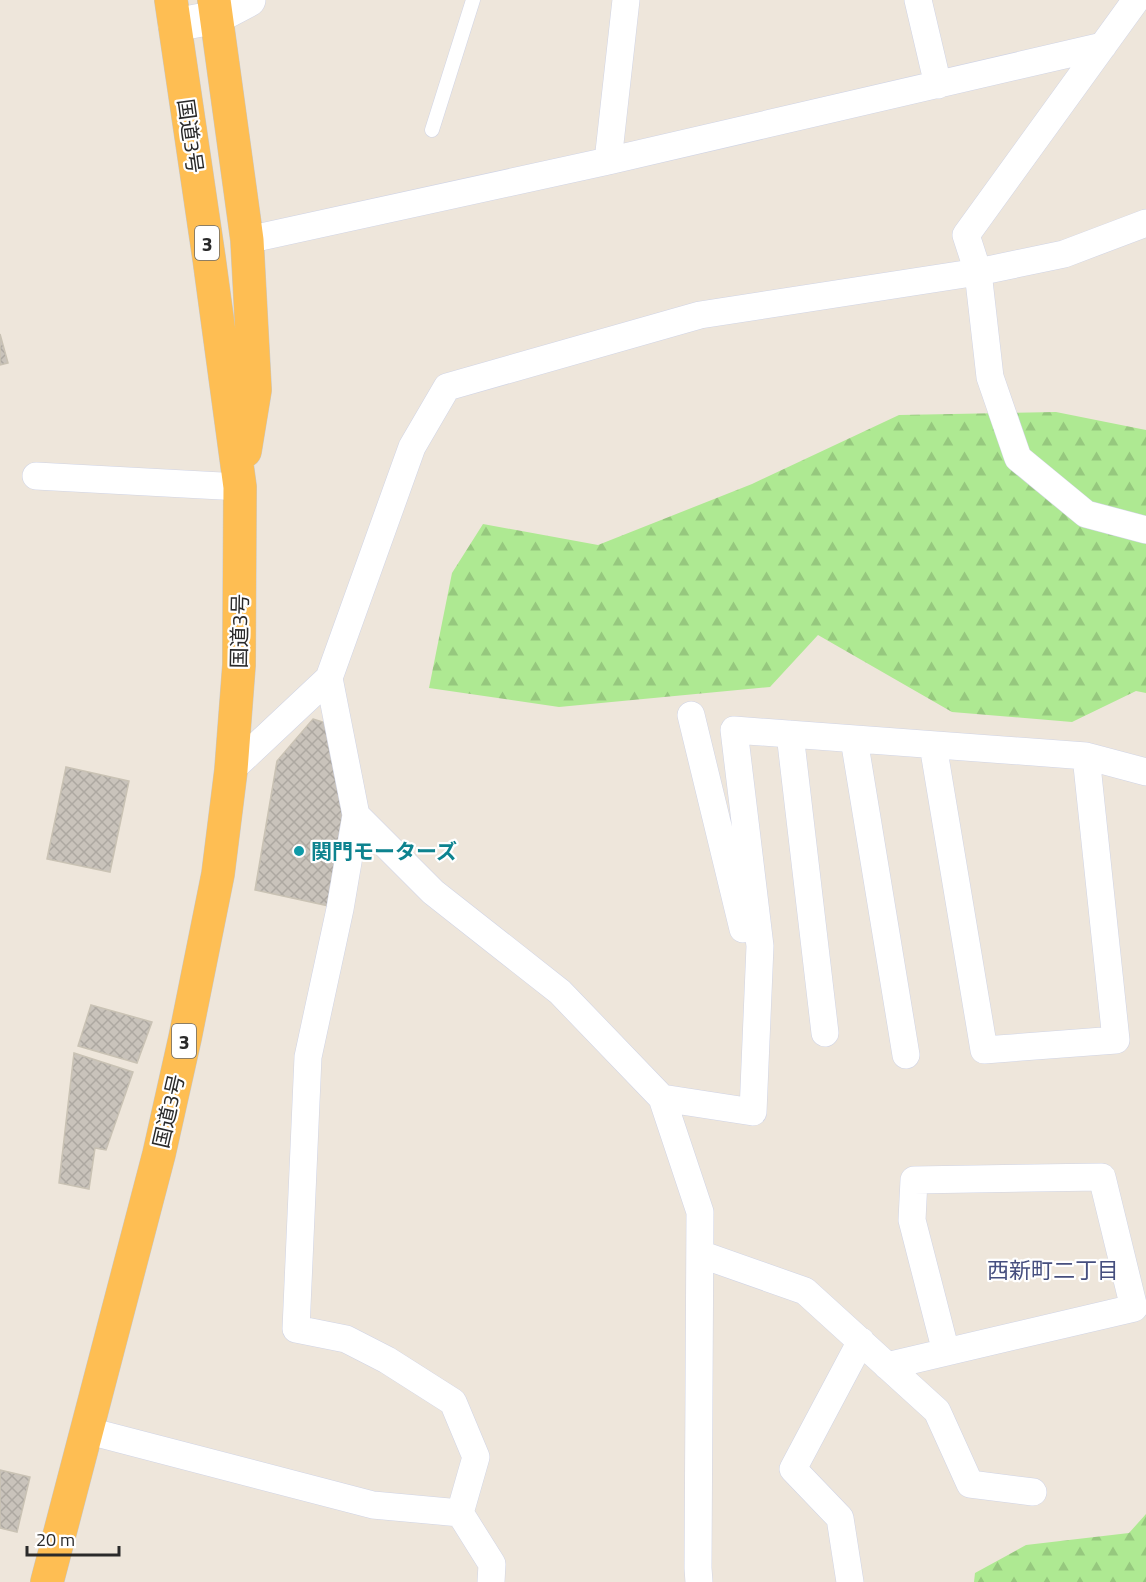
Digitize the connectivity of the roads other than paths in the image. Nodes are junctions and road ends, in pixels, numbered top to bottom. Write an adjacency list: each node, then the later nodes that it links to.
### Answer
1 (249, 0): 6 (street)
2 (473, 0): 10 (lane)
3 (626, 0): 11 (street)
4 (918, 0): 9 (street)
5 (1136, 0): 8 (street)
6 (215, 8): 7 (street); 13 (highway, 国道3号 / 3)
7 (173, 12): 16 (highway, 国道3号 / 3)
8 (1104, 46): 9 (street); 14 (street)
9 (938, 84): 11 (street)
10 (432, 130)
11 (608, 161): 13 (street)
12 (1146, 223): 14 (street)
13 (247, 240): 16 (highway, 国道3号 / 3)
14 (978, 272): 17 (street); 18 (street)
15 (36, 476): 16 (street)
16 (240, 487): 24 (highway, 国道3号 / 3)
17 (1146, 530)
18 (329, 678): 24 (street); 26 (street)
19 (691, 715): 27 (street)
20 (790, 734): 21 (street); 27 (street); 28 (street)
21 (854, 739): 22 (street); 29 (street)
22 (933, 745): 23 (street); 23 (street)
23 (1086, 756): 25 (street)
24 (231, 770): 35 (highway, 国道3号 / 3)
25 (1146, 772)
26 (357, 815): 30 (street); 37 (street)
27 (758, 989): 30 (street)
28 (825, 1034)
29 (906, 1055)
30 (662, 1098): 31 (street)
31 (700, 1254): 32 (street); 38 (street)
32 (861, 1341): 34 (street); 41 (street)
33 (946, 1352): 34 (street)
34 (887, 1366): 36 (street)
35 (85, 1430): 37 (street); 39 (highway, 国道3号 / 3)
36 (1033, 1492)
37 (460, 1513): 40 (street)
38 (695, 1578)
39 (47, 1582)
40 (491, 1582)
41 (850, 1582)

